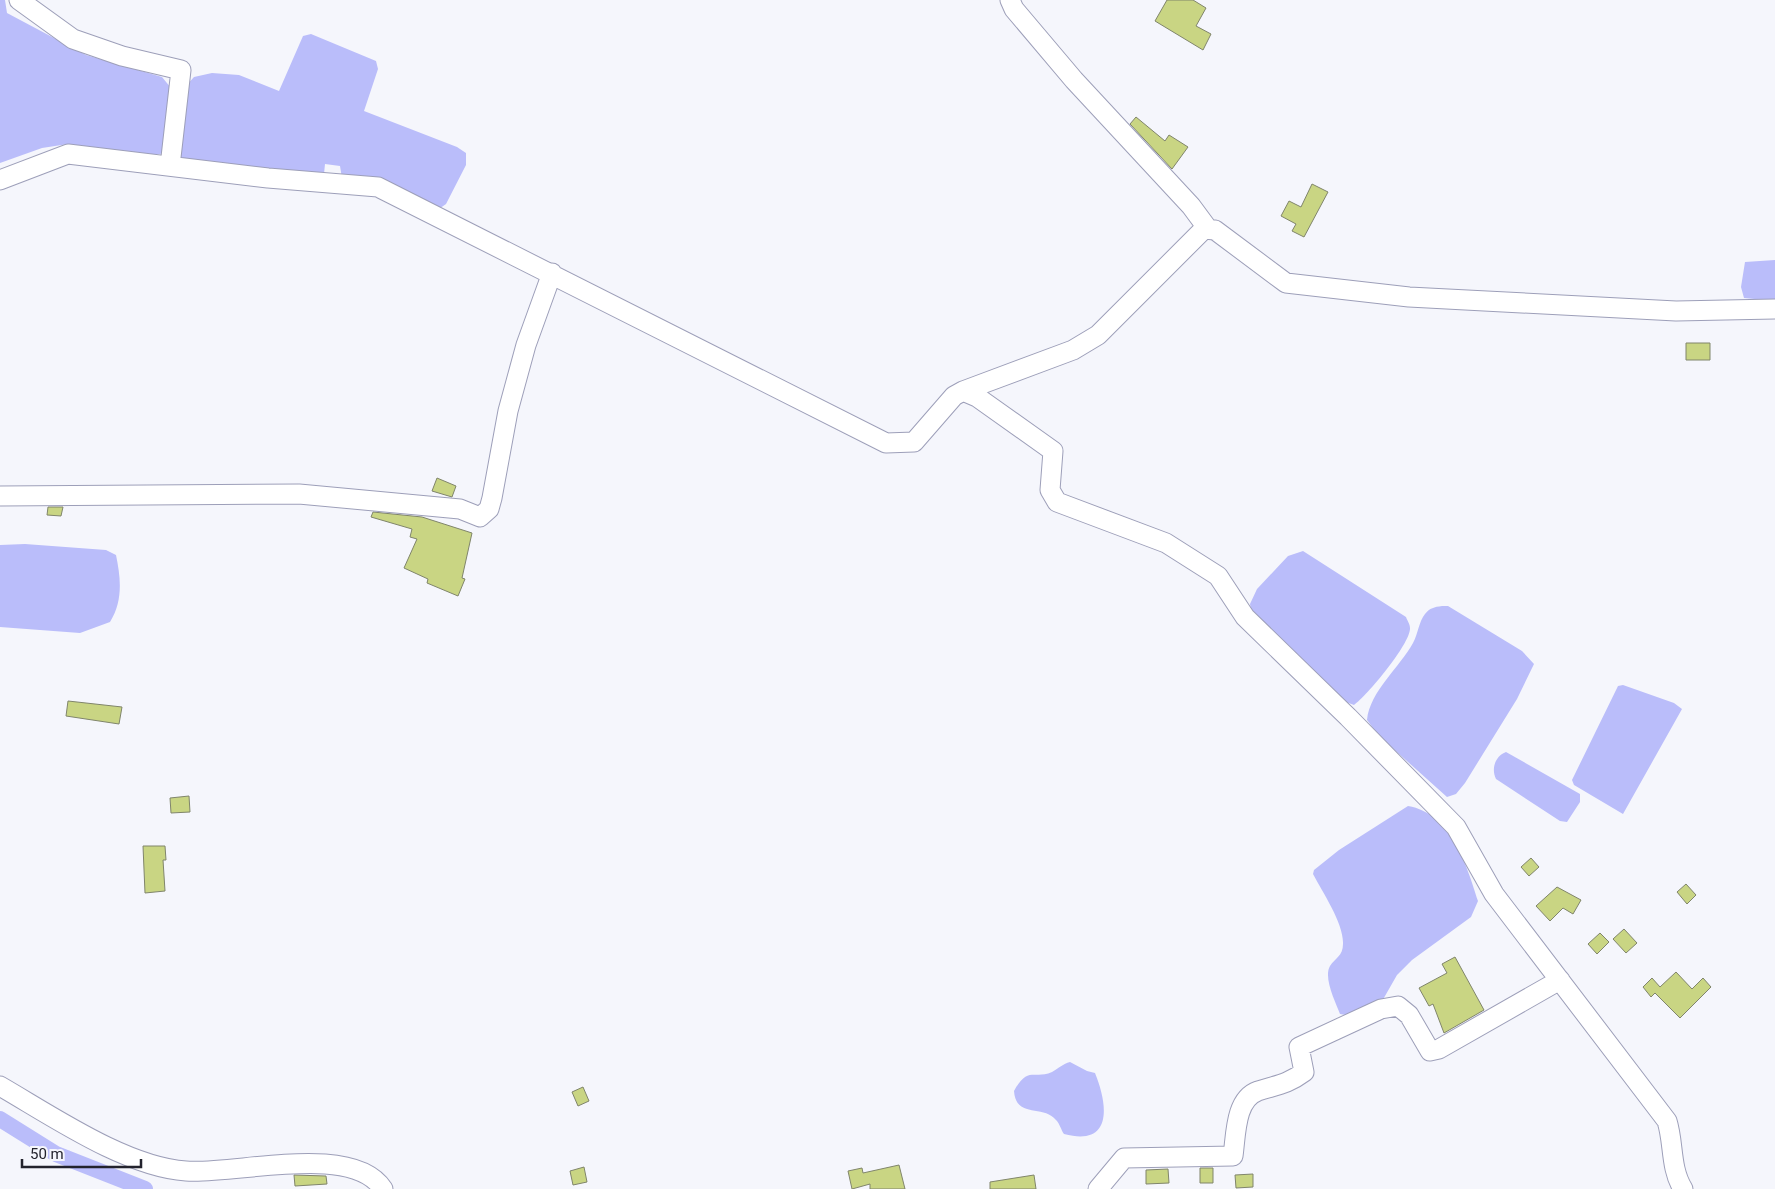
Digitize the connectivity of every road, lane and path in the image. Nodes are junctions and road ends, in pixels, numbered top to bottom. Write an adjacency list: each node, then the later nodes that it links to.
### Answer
1 (19, 0): 3 (street)
2 (1010, 0): 5 (street)
3 (170, 166): 4 (street); 6 (street)
4 (0, 180)
5 (1208, 229): 7 (street); 8 (street)
6 (552, 273): 8 (street); 9 (street)
7 (1775, 309)
8 (963, 391): 10 (street)
9 (0, 496)
10 (1560, 980): 13 (street); 14 (street)
11 (0, 1086): 12 (street)
12 (383, 1189)
13 (1098, 1189)
14 (1683, 1189)

